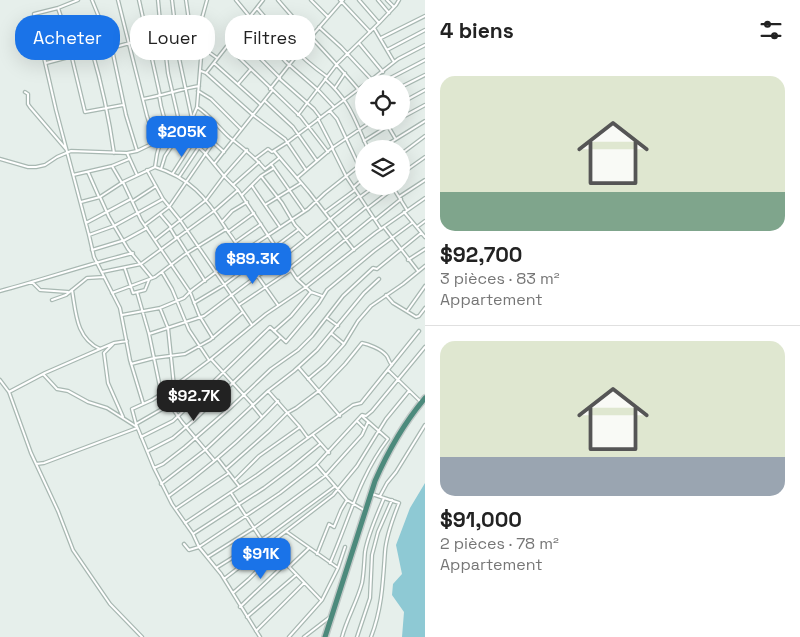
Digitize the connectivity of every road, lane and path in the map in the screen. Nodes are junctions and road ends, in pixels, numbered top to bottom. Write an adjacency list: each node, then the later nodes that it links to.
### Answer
1 (78, 0): 19 (street)
2 (92, 0): 23 (street)
3 (118, 0): 41 (street)
4 (139, 0): 90 (street)
5 (158, 0): 88 (street)
6 (172, 0): 81 (street)
7 (186, 0): 24 (street)
8 (207, 0): 25 (street)
9 (236, 0): 26 (street)
10 (263, 0): 20 (street)
11 (278, 0): 29 (street)
12 (311, 0): 31 (street)
13 (341, 0): 31 (street); 37 (street)
14 (359, 0): 32 (street)
15 (378, 0): 21 (street)
16 (387, 0): 18 (street)
17 (399, 0): 18 (street)
18 (394, 7): 21 (street)
19 (58, 8): 22 (street); 60 (street)
20 (257, 8): 27 (street); 28 (street)
21 (388, 13): 32 (street)
22 (60, 15)
23 (98, 15)
24 (188, 15)
25 (204, 15)
26 (247, 15)
27 (251, 15)
28 (263, 15)
29 (291, 15)
30 (425, 16): 38 (street)
31 (328, 17): 33 (street)
32 (379, 23): 34 (street)
33 (319, 27): 36 (street); 46 (street)
34 (374, 28): 37 (street); 38 (street)
35 (425, 30): 45 (street)
36 (315, 32)
37 (370, 32): 40 (street)
38 (381, 38): 45 (street)
39 (315, 42): 63 (street)
40 (359, 42): 46 (street); 67 (street)
41 (130, 43): 43 (street)
42 (425, 45): 61 (street)
43 (120, 46)
44 (225, 48): 47 (street)
45 (387, 50): 61 (street)
46 (348, 54): 63 (street); 70 (street)
47 (217, 58): 62 (street)
48 (55, 60): 60 (street)
49 (73, 60): 101 (street)
50 (95, 60): 101 (street)
51 (114, 60): 96 (street)
52 (134, 60): 92 (street)
53 (201, 60): 66 (street)
54 (242, 60): 65 (street)
55 (261, 60): 75 (street)
56 (285, 60): 64 (street)
57 (294, 60): 64 (street)
58 (306, 60): 74 (street)
59 (425, 60): 72 (street)
60 (46, 62): 133 (street)
61 (394, 62): 67 (street)
62 (214, 63): 68 (street); 78 (street)
63 (337, 64): 69 (street); 74 (street)
64 (290, 66): 75 (street); 84 (street)
65 (252, 69): 78 (street); 83 (street)
66 (201, 71): 68 (street); 79 (street)
67 (383, 72): 71 (street)
68 (206, 73): 104 (street)
69 (345, 73): 80 (street); 82 (street)
70 (367, 75)
71 (379, 75)
72 (396, 75)
73 (425, 75): 77 (street)
74 (326, 76): 76 (street)
75 (280, 79): 83 (street); 95 (street)
76 (325, 79): 82 (street); 84 (street)
77 (410, 82)
78 (238, 84): 97 (street)
79 (199, 86): 81 (street); 86 (street)
80 (355, 86)
81 (185, 88): 88 (street); 108 (street)
82 (335, 88): 93 (street)
83 (271, 90): 94 (street); 105 (street)
84 (318, 90): 95 (street); 100 (street)
85 (425, 90): 91 (street)
86 (198, 91): 99 (street); 111 (street)
87 (25, 92): 133 (street)
88 (173, 92): 90 (street); 115 (street)
89 (355, 92): 93 (street)
90 (160, 95): 92 (street); 117 (street)
91 (410, 98)
92 (143, 99): 128 (street)
93 (344, 100): 100 (street); 107 (street)
94 (265, 101): 97 (street); 116 (street)
95 (307, 103): 105 (street); 106 (street)
96 (124, 105): 101 (street); 135 (street)
97 (261, 105): 104 (street)
98 (425, 105): 103 (street)
99 (197, 107): 108 (street); 120 (street)
100 (334, 107): 102 (street)
101 (107, 108): 139 (street)
102 (329, 110): 106 (street); 122 (street)
103 (410, 113)
104 (253, 115): 111 (street); 127 (street)
105 (298, 115): 110 (street)
106 (319, 118): 110 (street); 132 (street)
107 (355, 118)
108 (192, 120): 115 (street); 129 (street)
109 (425, 121): 119 (street)
110 (308, 126): 116 (street); 138 (street)
111 (241, 129): 120 (street)
112 (359, 130): 122 (street)
113 (382, 130): 123 (street)
114 (390, 130): 119 (street)
115 (182, 131): 117 (street); 125 (street); 126 (street)
116 (298, 135): 127 (street); 148 (street)
117 (170, 136): 121 (street); 125 (street)
118 (425, 136): 130 (street)
119 (395, 138): 124 (street)
120 (234, 139): 134 (street); 137 (street)
121 (161, 140): 128 (street); 153 (street)
122 (346, 140): 132 (street); 146 (street)
123 (366, 140)
124 (392, 140)
125 (175, 141): 154 (street)
126 (193, 142): 131 (street); 161 (street)
127 (288, 142): 136 (street); 159 (street)
128 (156, 143): 135 (street)
129 (213, 144): 137 (street); 141 (street)
130 (410, 147)
131 (199, 148): 141 (street); 167 (street)
132 (332, 148): 138 (street); 166 (street)
133 (66, 150): 139 (street); 143 (street); 162 (street)
134 (247, 150): 144 (street); 164 (street)
135 (137, 151): 140 (street)
136 (274, 151): 144 (street); 145 (street)
137 (224, 152): 150 (street)
138 (328, 152): 148 (street)
139 (114, 153): 140 (street)
140 (127, 153): 147 (street)
141 (205, 153): 150 (street); 170 (street)
142 (425, 157): 156 (street)
143 (0, 158)
144 (256, 158): 149 (street)
145 (280, 158): 151 (street); 168 (street)
146 (355, 158)
147 (129, 159): 152 (street); 163 (street)
148 (317, 161): 159 (street)
149 (259, 162): 151 (street); 173 (street)
150 (214, 164): 164 (street)
151 (271, 164): 155 (street)
152 (112, 166): 160 (street); 171 (street)
153 (155, 167): 154 (street); 158 (street)
154 (161, 168): 161 (street)
155 (274, 168): 165 (street); 178 (street)
156 (410, 168)
157 (355, 169): 166 (street)
158 (148, 170): 163 (street); 174 (street)
159 (306, 170): 168 (street)
160 (88, 172): 162 (street); 183 (street)
161 (173, 173): 167 (street)
162 (73, 175): 193 (street)
163 (137, 175): 171 (street)
164 (224, 176): 173 (street); 190 (street)
165 (262, 176): 175 (street); 184 (street)
166 (346, 176): 176 (street); 191 (street)
167 (179, 177): 170 (street)
168 (297, 178): 172 (street)
169 (425, 180): 186 (street)
170 (186, 181): 190 (street); 195 (street)
171 (123, 183): 183 (street); 189 (street)
172 (301, 183): 178 (street); 191 (street)
173 (233, 185): 177 (street)
174 (156, 186): 188 (street); 189 (street)
175 (252, 186): 179 (street); 194 (street)
176 (355, 189): 200 (street)
177 (238, 190): 179 (street); 197 (street)
178 (289, 190): 184 (street); 198 (street)
179 (242, 195): 192 (street)
180 (363, 195): 185 (street)
181 (383, 195): 196 (street)
182 (398, 195): 186 (street)
183 (100, 197): 193 (street); 201 (street)
184 (277, 197): 194 (street); 208 (street)
185 (360, 197): 196 (street); 205 (street)
186 (400, 198): 199 (street); 206 (street)
187 (425, 198): 199 (street)
188 (163, 199): 195 (street); 202 (street)
189 (132, 200): 201 (street); 202 (street)
190 (206, 200): 197 (street); 207 (street)
191 (316, 201): 198 (street); 200 (street)
192 (247, 202): 203 (street); 210 (street)
193 (80, 203): 211 (street)
194 (265, 206): 216 (street)
195 (169, 207): 204 (street); 207 (street)
196 (367, 208): 206 (street); 222 (street)
197 (214, 211): 210 (street); 223 (street)
198 (304, 211): 208 (street)
199 (406, 211): 212 (street); 219 (street)
200 (325, 212): 205 (street)
201 (107, 213): 211 (street); 215 (street)
202 (137, 213): 214 (street); 215 (street)
203 (254, 213): 213 (street); 224 (street)
204 (160, 214): 214 (street); 218 (street)
205 (330, 219): 222 (street); 230 (street)
206 (374, 219): 219 (street); 232 (street)
207 (180, 220): 218 (street); 223 (street)
208 (291, 220): 216 (street); 221 (street)
209 (425, 221): 220 (street)
210 (222, 222): 224 (street)
211 (86, 223): 226 (street)
212 (412, 223): 220 (street); 231 (street)
213 (261, 224): 227 (street); 235 (street)
214 (145, 225): 217 (street)
215 (114, 226): 226 (street); 234 (street)
216 (280, 227): 227 (street)
217 (147, 228): 233 (street); 234 (street)
218 (171, 228): 228 (street); 233 (street)
219 (382, 228): 231 (street); 241 (street)
220 (416, 228): 225 (street)
221 (299, 229): 230 (street); 237 (street)
222 (338, 229): 232 (street); 254 (street)
223 (187, 230): 228 (street); 236 (street)
224 (227, 230): 235 (street); 236 (street)
225 (421, 233): 229 (street); 242 (street)
226 (89, 235): 240 (street)
227 (268, 235): 237 (street); 243 (street)
228 (177, 237): 238 (street); 245 (street)
229 (425, 237)
230 (307, 238): 246 (street)
231 (392, 238): 242 (street); 279 (street)
232 (346, 239): 241 (street); 262 (street)
233 (155, 240): 238 (street)
234 (123, 241): 240 (street); 244 (street)
235 (236, 242): 243 (street)
236 (198, 246): 245 (street); 258 (street)
237 (276, 247): 246 (street); 251 (street)
238 (161, 249): 249 (street); 250 (street)
239 (425, 249): 247 (street)
240 (92, 250): 248 (street)
241 (354, 250): 269 (street)
242 (400, 250): 247 (street); 292 (street)
243 (243, 252): 251 (street); 258 (street)
244 (133, 253): 248 (street); 249 (street)
245 (188, 253): 250 (street); 264 (street)
246 (284, 258): 254 (street); 259 (street)
247 (408, 260): 255 (street)
248 (96, 263): 256 (street); 265 (street)
249 (141, 264): 253 (street); 261 (street)
250 (171, 264): 257 (street); 274 (street)
251 (250, 265): 259 (street); 266 (street)
252 (425, 266): 255 (street)
253 (124, 268): 256 (street); 267 (street)
254 (290, 269): 262 (street); 270 (street)
255 (418, 271): 277 (street)
256 (102, 272): 260 (street)
257 (162, 272): 261 (street); 281 (street)
258 (215, 273): 264 (street); 266 (street)
259 (257, 276): 270 (street); 278 (street)
260 (104, 277): 272 (street); 276 (street)
261 (151, 279): 267 (street); 273 (street)
262 (297, 279): 269 (street)
263 (379, 279): 295 (street)
264 (205, 281): 274 (street)
265 (32, 282): 271 (street); 272 (street)
266 (224, 285): 278 (street); 282 (street)
267 (130, 286): 273 (street); 276 (street)
268 (425, 286): 287 (street)
269 (306, 287): 275 (street); 283 (street)
270 (265, 288): 283 (street); 284 (street)
271 (0, 291)
272 (71, 291): 280 (street); 308 (street)
273 (137, 292): 288 (street)
274 (190, 292): 281 (street); 282 (street)
275 (311, 292): 279 (street); 297 (street)
276 (112, 293): 290 (street)
277 (386, 295): 287 (street); 305 (street)
278 (232, 296): 284 (street); 291 (street)
279 (322, 296): 302 (street)
280 (52, 300)
281 (177, 301): 285 (street); 293 (street)
282 (194, 303): 291 (street)
283 (278, 305): 294 (street)
284 (239, 306): 289 (street)
285 (160, 308): 288 (street); 296 (street)
286 (425, 308): 287 (street)
287 (407, 311)
288 (142, 312): 290 (street); 299 (street)
289 (243, 312): 294 (street); 301 (street)
290 (122, 315): 303 (street)
291 (201, 318): 293 (street); 301 (street)
292 (326, 318): 295 (street); 328 (street)
293 (186, 323): 296 (street); 306 (street)
294 (252, 325): 311 (street)
295 (338, 326): 300 (street)
296 (168, 328): 299 (street); 309 (street)
297 (274, 331): 302 (street); 316 (street)
298 (419, 331): 313 (street)
299 (148, 334): 310 (street)
300 (332, 334): 305 (street); 314 (street)
301 (213, 338): 306 (street)
302 (280, 338): 321 (street)
303 (127, 341): 304 (street); 312 (street)
304 (113, 344): 308 (street); 338 (street)
305 (344, 344): 318 (street)
306 (200, 346): 309 (street); 311 (street)
307 (425, 347): 320 (street)
308 (100, 349): 317 (street)
309 (172, 356): 310 (street); 322 (street)
310 (154, 358): 312 (street); 327 (street)
311 (210, 360): 316 (street); 322 (street)
312 (131, 364): 331 (street)
313 (392, 365): 315 (street); 323 (street)
314 (299, 368): 318 (street); 324 (street)
315 (388, 370): 320 (street); 337 (street)
316 (223, 372): 321 (street); 336 (street)
317 (44, 374): 326 (street); 338 (street)
318 (308, 379): 323 (street)
319 (0, 380): 326 (street)
320 (398, 380): 325 (street); 335 (street)
321 (234, 383): 328 (street); 344 (street)
322 (174, 386): 327 (street)
323 (320, 390): 334 (street); 337 (street)
324 (268, 391): 329 (street); 333 (street)
325 (409, 391): 330 (street); 347 (street)
326 (9, 392): 358 (street)
327 (162, 394): 331 (street); 332 (street)
328 (244, 394): 333 (street); 350 (street)
329 (278, 401): 334 (street); 339 (street)
330 (423, 402): 370 (highway)
331 (143, 403): 343 (street)
332 (170, 405): 336 (street); 343 (street)
333 (253, 405): 339 (street); 353 (street)
334 (287, 413): 345 (street); 361 (street)
335 (362, 415): 340 (street); 341 (street)
336 (178, 416): 344 (street); 349 (street)
337 (340, 416): 348 (street)
338 (123, 417): 343 (street)
339 (262, 417): 356 (street)
340 (357, 420): 346 (street); 355 (street)
341 (368, 422): 346 (street); 347 (street)
342 (425, 425): 372 (street)
343 (137, 426): 349 (street); 358 (street)
344 (187, 427): 350 (street); 354 (street)
345 (300, 427): 351 (street); 364 (street)
346 (364, 428): 363 (street)
347 (380, 431): 368 (street); 376 (street)
348 (312, 435): 351 (street); 352 (street)
349 (141, 437): 354 (street)
350 (196, 438): 353 (street); 360 (street)
351 (308, 438): 366 (street)
352 (320, 444): 355 (street); 377 (street)
353 (205, 450): 357 (street); 365 (street)
354 (148, 451): 360 (street)
355 (328, 453): 359 (street)
356 (217, 458): 357 (street); 361 (street)
357 (214, 460): 371 (street)
358 (36, 464): 409 (street)
359 (316, 465): 363 (street); 380 (street)
360 (154, 468): 365 (street)
361 (226, 469): 362 (street)
362 (229, 474): 364 (street); 378 (street)
363 (325, 476): 367 (street); 382 (street)
364 (235, 480): 366 (street)
365 (161, 484): 371 (street)
366 (240, 486): 369 (street)
367 (334, 486): 368 (street); 385 (street)
368 (338, 490): 374 (street); 383 (street)
369 (231, 492): 377 (street); 381 (street)
370 (372, 494): 372 (street); 379 (highway)
371 (168, 496): 378 (street)
372 (380, 496): 373 (street)
373 (384, 498): 375 (street); 415 (street)
374 (347, 500): 376 (street); 392 (street)
375 (392, 500): 416 (street); 417 (street)
376 (353, 503): 379 (street); 394 (street)
377 (239, 504): 380 (street); 384 (street)
378 (176, 508): 381 (street)
379 (366, 511): 405 (highway)
380 (246, 516): 382 (street); 387 (street)
381 (185, 523): 384 (street)
382 (254, 528): 385 (street); 393 (street)
383 (287, 532): 388 (street); 390 (street)
384 (193, 534): 387 (street)
385 (262, 540): 388 (street); 397 (street)
386 (184, 544): 387 (street)
387 (199, 547): 393 (street)
388 (268, 547): 391 (street); 400 (street)
389 (345, 547): 398 (street)
390 (309, 548): 392 (street); 396 (street)
391 (276, 552): 395 (street); 402 (street)
392 (317, 554): 394 (street)
393 (208, 557): 397 (street)
394 (330, 563): 398 (street)
395 (285, 564): 396 (street); 404 (street)
396 (289, 567): 399 (street)
397 (216, 568): 400 (street)
398 (338, 568): 403 (street)
399 (296, 574): 401 (street); 406 (street)
400 (224, 580): 402 (street)
401 (304, 583): 403 (street); 408 (street)
402 (233, 593): 404 (street)
403 (322, 600): 411 (street)
404 (240, 607): 406 (street)
405 (332, 615): 407 (street); 414 (highway)
406 (247, 617): 408 (street)
407 (312, 630): 412 (street); 413 (street)
408 (256, 631): 410 (street)
409 (142, 637)
410 (260, 637)
411 (289, 637)
412 (304, 637)
413 (310, 637)
414 (325, 637)
415 (342, 637)
416 (357, 637)
417 (372, 637)

